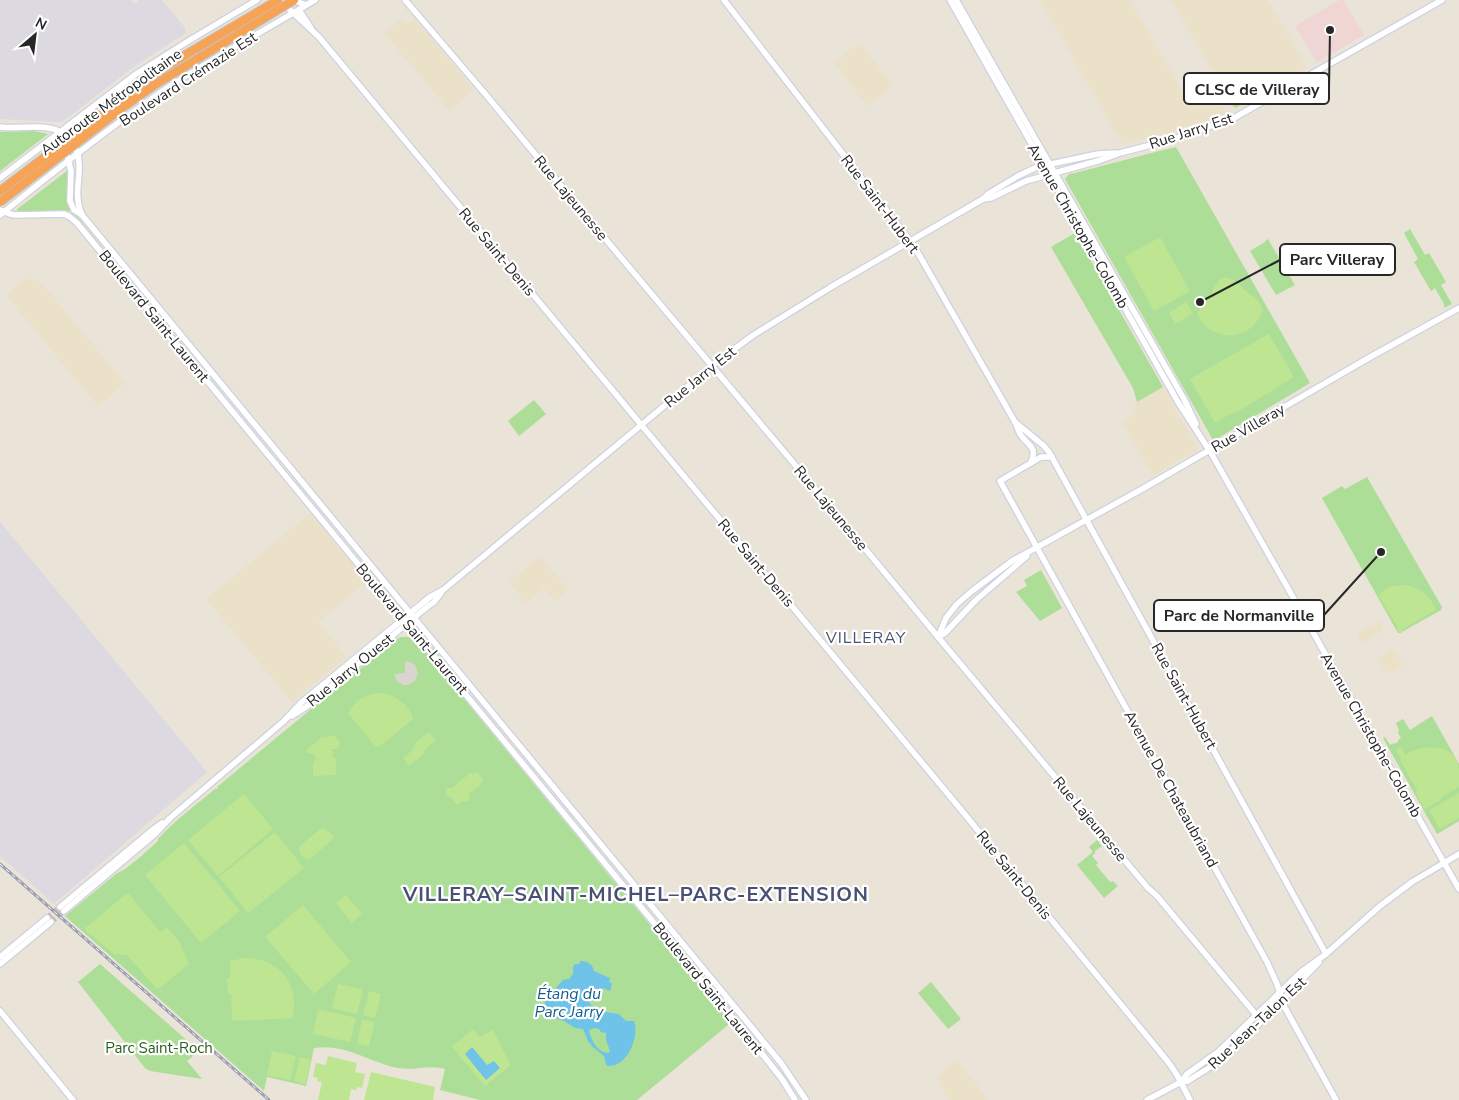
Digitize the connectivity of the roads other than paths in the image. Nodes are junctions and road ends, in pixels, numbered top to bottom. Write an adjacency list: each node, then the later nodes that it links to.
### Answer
1 (257, 0): 13 (main road, Boulevard Crémazie Est)
2 (278, 0): 20 (highway, Autoroute Métropolitaine, bridge)
3 (315, 0): 10 (main road, Boulevard Crémazie Est)
4 (405, 0): 27 (main road, Rue Lajeunesse)
5 (724, 0): 25 (main road, Rue Saint-Hubert)
6 (950, 0): 17 (main road, Avenue Christophe-Colomb)
7 (956, 0): 17 (main road, Avenue Christophe-Colomb)
8 (1442, 0): 15 (main road, Rue Jarry Est)
9 (296, 1): 10 (main road); 22 (highway, Autoroute Métropolitaine, bridge)
10 (306, 5): 11 (main road, Boulevard Crémazie Est)
11 (293, 10): 14 (main road, Boulevard Crémazie Est); 29 (main road, Rue Saint-Denis)
12 (0, 127): 13 (main road)
13 (64, 133): 19 (main road, Boulevard Crémazie Est)
14 (77, 151): 16 (main road, Boulevard Crémazie Est); 24 (main road, Boulevard Saint-Laurent)
15 (1120, 153): 17 (main road, Rue Jarry Est); 18 (main road, Rue Jarry Est)
16 (68, 158): 22 (main road, Boulevard Crémazie Est); 24 (main road)
17 (1047, 165): 18 (main road, Avenue Christophe-Colomb); 21 (main road, Rue Jarry Est)
18 (1052, 173): 21 (main road, Rue Jarry Est); 30 (main road, Avenue Christophe-Colomb)
19 (0, 178)
20 (0, 191)
21 (983, 199): 25 (main road, Rue Jarry Est)
22 (6, 203): 23 (main road, Boulevard Crémazie Est)
23 (1, 212): 36 (main road, Boulevard Saint-Laurent)
24 (82, 215): 35 (main road, Boulevard Saint-Laurent)
25 (910, 241): 27 (main road, Rue Jarry Est); 28 (main road, Rue Saint-Hubert)
26 (1459, 308): 30 (main road, Rue Villeray)
27 (713, 366): 29 (main road, Rue Jarry Est); 37 (main road, Rue Lajeunesse)
28 (1015, 422): 31 (main road, Rue Saint-Hubert); 32 (main road, Rue Saint-Hubert)
29 (641, 425): 35 (main road, Rue Jarry Est); 49 (main road, Rue Saint-Denis)
30 (1209, 450): 33 (main road, Rue Villeray); 39 (main road, Avenue Christophe-Colomb)
31 (1052, 457): 32 (main road); 33 (main road, Rue Saint-Hubert)
32 (1031, 463): 34 (main road, Avenue De Chateaubriand)
33 (1087, 520): 34 (main road, Rue Villeray); 42 (main road, Rue Saint-Hubert)
34 (1037, 547): 37 (main road, Rue Villeray); 37 (main road, Rue Villeray); 45 (main road, Avenue De Chateaubriand)
35 (412, 615): 36 (main road, Rue Jarry Ouest); 52 (main road, Boulevard Saint-Laurent)
36 (405, 621): 41 (main road, Rue Jarry Ouest); 51 (main road, Boulevard Saint-Laurent)
37 (938, 637): 48 (main road, Rue Lajeunesse)
38 (1459, 854): 39 (main road, Rue Jean-Talon Est)
39 (1444, 863): 40 (main road, Avenue Christophe-Colomb); 42 (main road, Rue Jean-Talon Est)
40 (1459, 889)
41 (62, 909)
42 (1326, 954): 45 (main road, Rue Jean-Talon Est); 46 (main road, Rue Jean-Talon Est)
43 (0, 957): 44 (main road)
44 (0, 964)
45 (1280, 992): 46 (main road, Avenue De Chateaubriand); 48 (main road, Rue Jean-Talon Est)
46 (1282, 1001): 49 (main road, Rue Jean-Talon Est); 55 (main road, Avenue De Chateaubriand)
47 (0, 1011): 50 (main road)
48 (1257, 1016): 49 (main road, Rue Jean-Talon Est)
49 (1181, 1082): 53 (main road, Rue Jean-Talon Est); 54 (main road, Rue Saint-Denis)
50 (73, 1100)
51 (795, 1100)
52 (806, 1100)
53 (1147, 1100)
54 (1190, 1100)
55 (1336, 1100)

